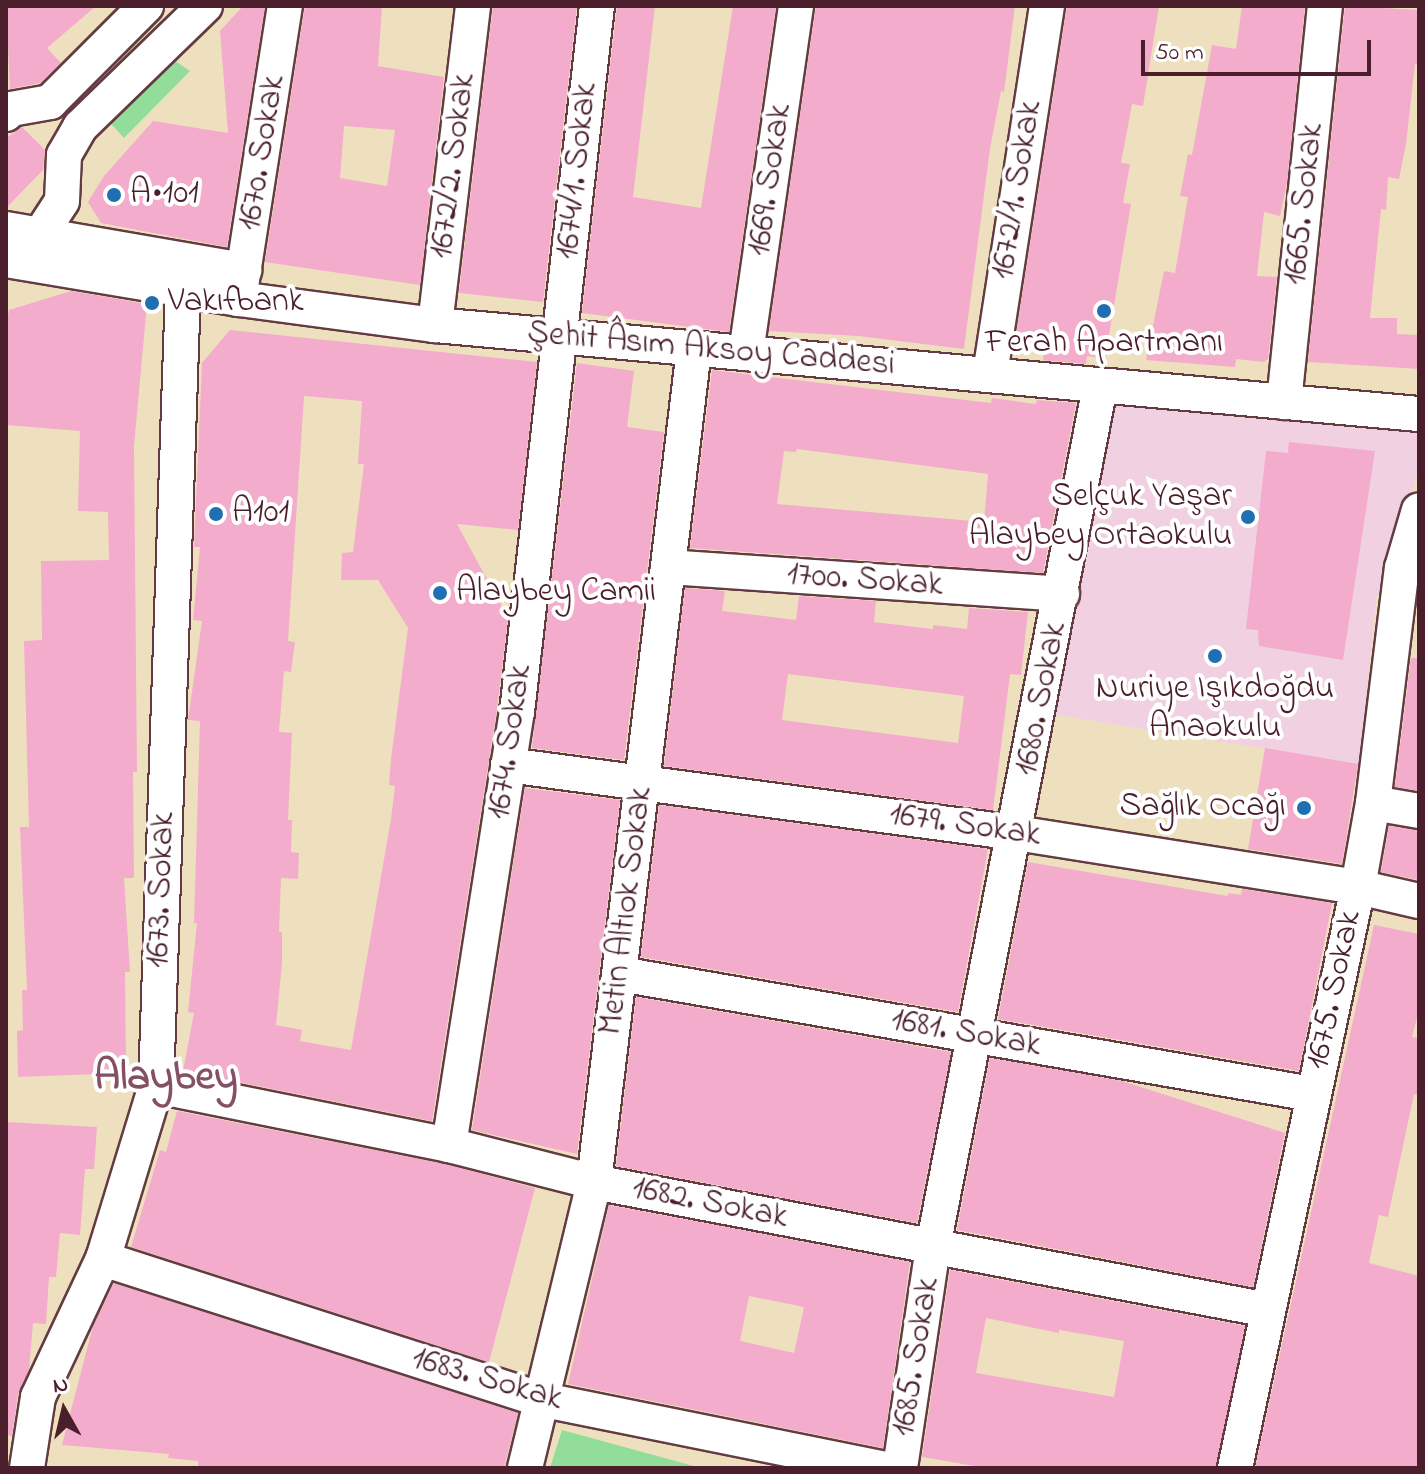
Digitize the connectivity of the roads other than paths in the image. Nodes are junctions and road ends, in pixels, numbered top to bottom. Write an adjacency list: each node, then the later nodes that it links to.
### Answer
1 (146, 6): 9 (street)
2 (205, 6): 11 (street)
3 (285, 6): 13 (street, 1670. Sokak)
4 (473, 6): 15 (street, 1672/2. Sokak)
5 (597, 6): 16 (street, 1674/1. Sokak)
6 (796, 6): 18 (street, 1669. Sokak)
7 (1047, 6): 19 (street, 1672/1. Sokak)
8 (1325, 6): 21 (street, 1665. Sokak)
9 (6, 114)
10 (6, 229): 11 (street)
11 (40, 235): 13 (street)
12 (6, 260): 14 (street, Şehit Âsım Aksoy Caddesi)
13 (241, 285): 14 (street, Şehit Âsım Aksoy Caddesi); 15 (street, Şehit Âsım Aksoy Caddesi)
14 (183, 290): 36 (street, 1673. Sokak)
15 (435, 325): 16 (street, Şehit Âsım Aksoy Caddesi)
16 (560, 336): 17 (street, Şehit Âsım Aksoy Caddesi); 27 (street, 1674. Sokak)
17 (694, 349): 18 (street, Şehit Âsım Aksoy Caddesi); 24 (street, Metin Altıok Sokak)
18 (746, 353): 19 (street, Şehit Âsım Aksoy Caddesi)
19 (990, 374): 20 (street, Şehit Âsım Aksoy Caddesi)
20 (1100, 386): 21 (street, Şehit Âsım Aksoy Caddesi); 26 (street, 1680. Sokak)
21 (1284, 402): 22 (street, Şehit Âsım Aksoy Caddesi)
22 (1419, 414)
23 (1419, 510): 25 (street, 1675. Sokak)
24 (668, 567): 26 (street, 1700. Sokak); 28 (street, Metin Altıok Sokak)
25 (1410, 570): 29 (street, 1675. Sokak)
26 (1062, 594): 31 (street, 1680. Sokak)
27 (508, 765): 28 (street, 1679. Sokak); 38 (street, 1674. Sokak)
28 (643, 781): 31 (street, 1679. Sokak); 34 (street, Metin Altıok Sokak)
29 (1373, 803): 30 (street); 32 (street, 1675. Sokak)
30 (1419, 811)
31 (1016, 833): 32 (street, 1679. Sokak); 35 (street, 1680. Sokak)
32 (1358, 887): 33 (street, 1679. Sokak); 37 (street, 1675. Sokak)
33 (1419, 901)
34 (620, 974): 35 (street, 1681. Sokak); 39 (street, Metin Altıok Sokak)
35 (975, 1035): 37 (street, 1681. Sokak); 40 (street, 1680. Sokak)
36 (156, 1086): 38 (street, 1682. Sokak); 41 (street, 1673. Sokak)
37 (1312, 1094): 42 (street, 1675. Sokak)
38 (449, 1145): 39 (street, 1682. Sokak)
39 (594, 1182): 40 (street, 1682. Sokak); 43 (street, Metin Altıok Sokak)
40 (933, 1247): 42 (street, 1682. Sokak); 48 (street, 1685. Sokak)
41 (103, 1259): 43 (street, 1683. Sokak); 44 (street, 1673. Sokak)
42 (1268, 1310): 49 (street, 1675. Sokak)
43 (539, 1399): 46 (street, Metin Altıok Sokak); 47 (street, 1683. Sokak)
44 (27, 1468): 45 (street)
45 (41, 1468)
46 (525, 1468)
47 (881, 1468)
48 (900, 1468)
49 (1235, 1468)

